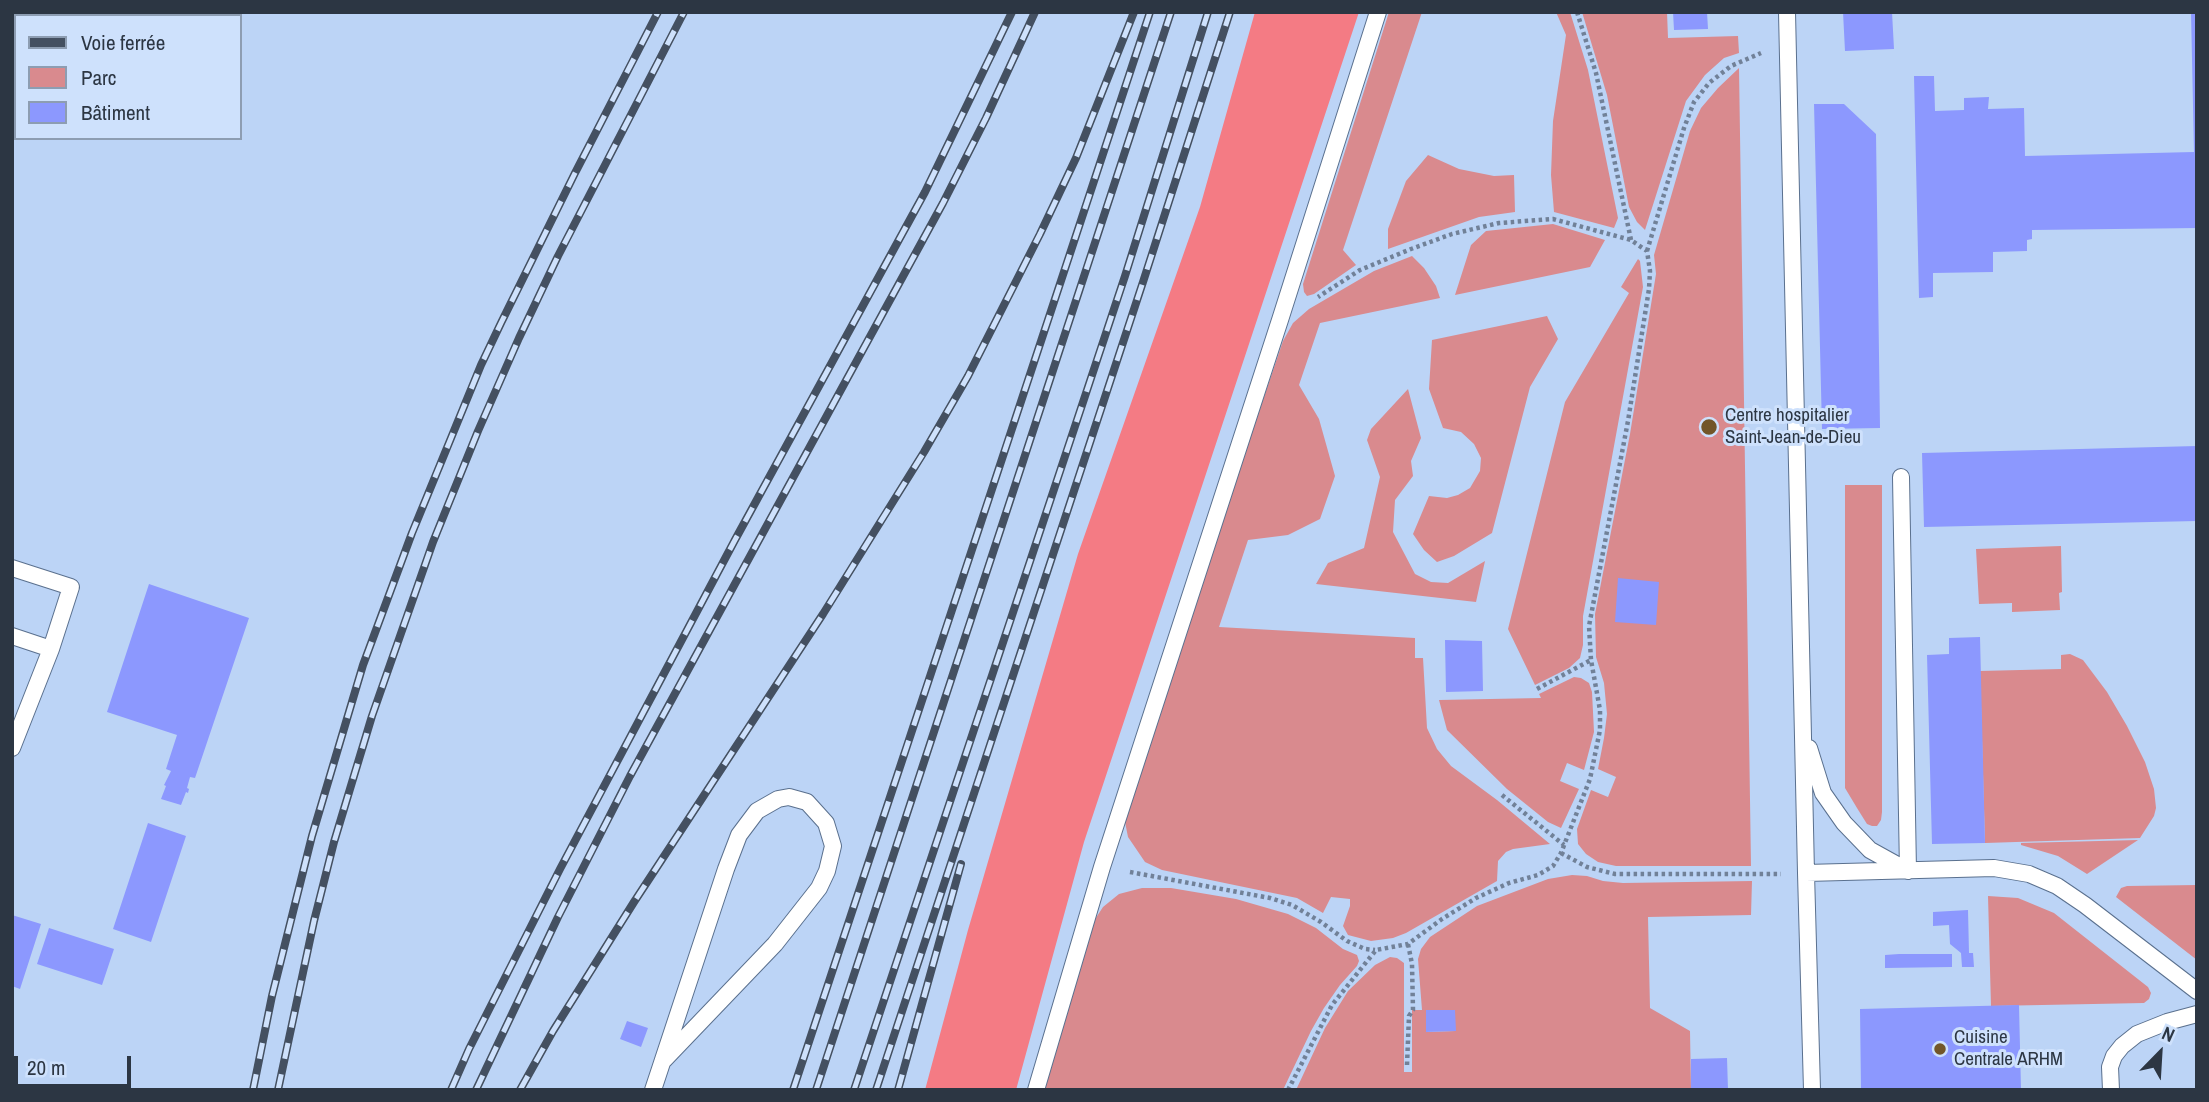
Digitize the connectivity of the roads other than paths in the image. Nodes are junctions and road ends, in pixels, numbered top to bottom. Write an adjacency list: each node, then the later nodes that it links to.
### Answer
1 (1378, 12): 15 (lane)
2 (1787, 12): 7 (lane)
3 (1900, 477): 9 (lane)
4 (12, 568): 6 (lane)
5 (12, 636): 6 (lane)
6 (51, 649): 8 (lane)
7 (1803, 729): 9 (lane); 10 (lane)
8 (12, 748)
9 (1908, 871): 10 (lane); 11 (lane)
10 (1806, 873): 16 (lane)
11 (2197, 991)
12 (2197, 1014): 17 (lane)
13 (663, 1061): 13 (lane); 14 (lane)
14 (653, 1090)
15 (1037, 1090)
16 (1812, 1090)
17 (2111, 1090)

